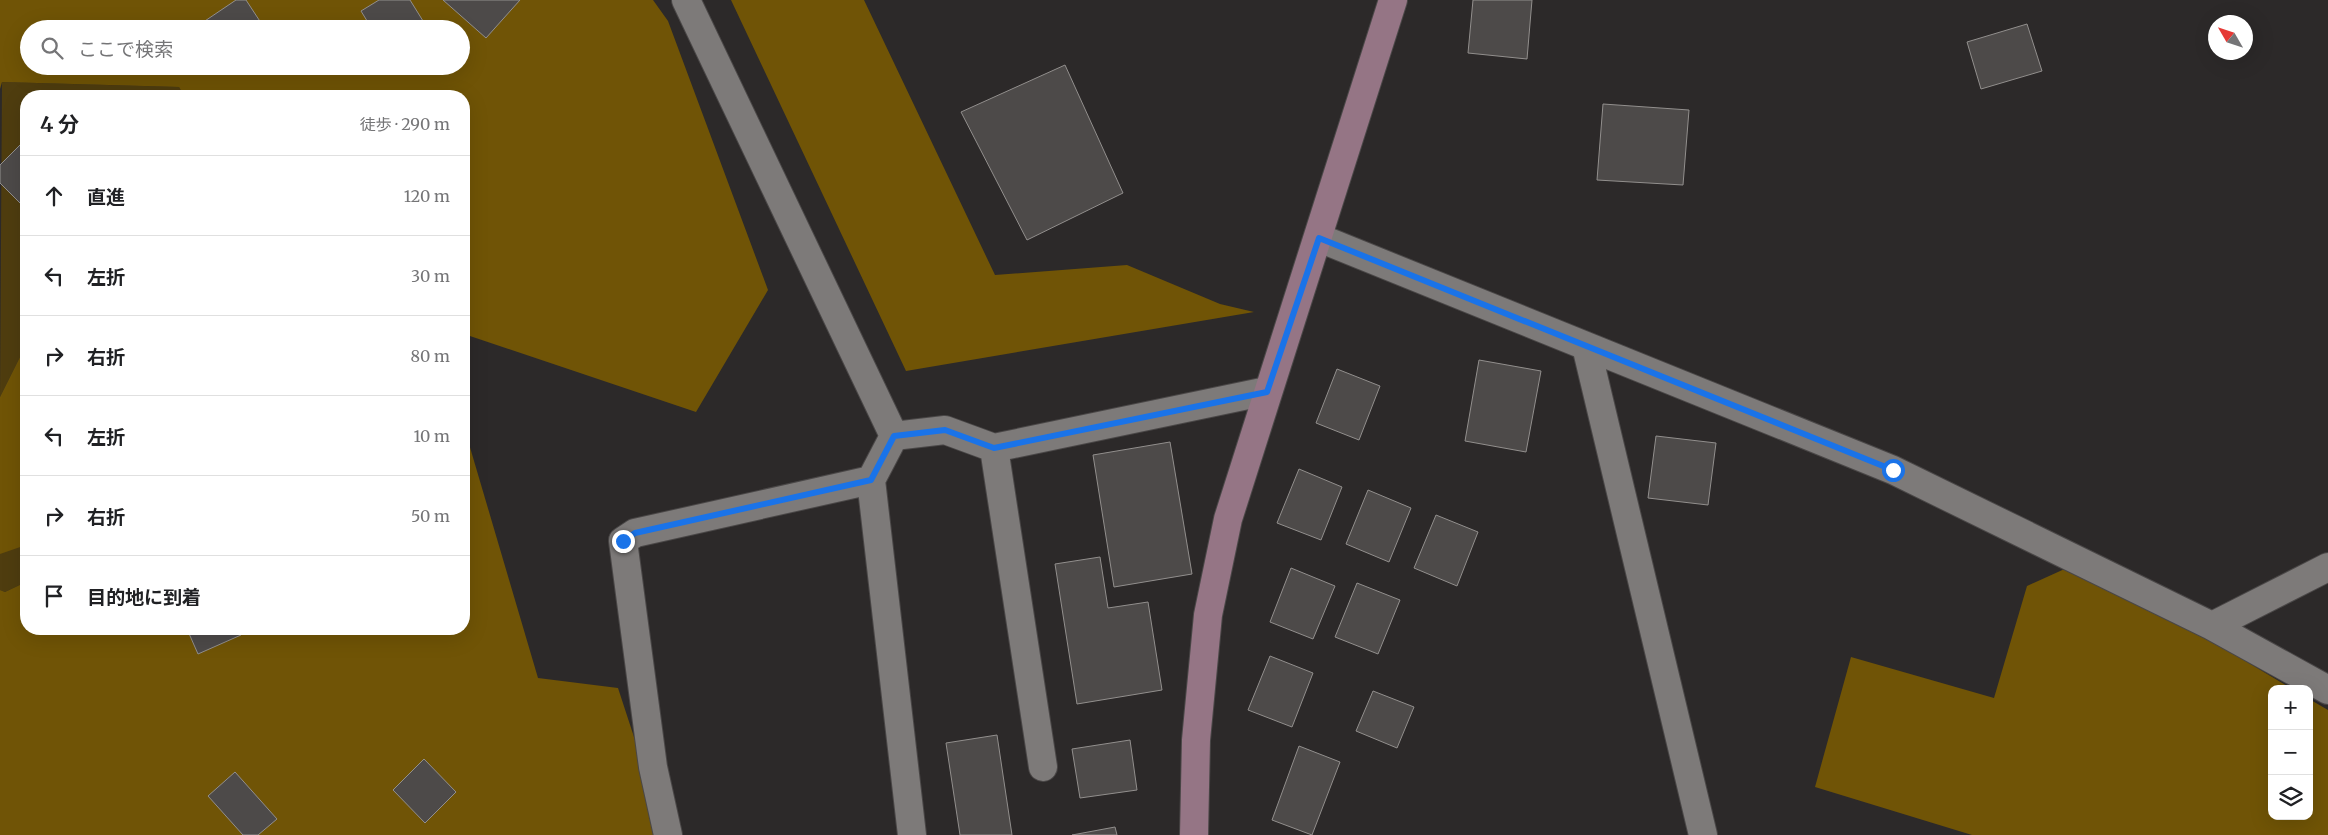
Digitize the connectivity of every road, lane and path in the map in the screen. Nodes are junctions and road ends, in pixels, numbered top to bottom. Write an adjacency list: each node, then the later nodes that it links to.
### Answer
1 (686, 0): 6 (street)
2 (1393, 0): 3 (street)
3 (1319, 238): 4 (street); 5 (street)
4 (1586, 346): 10 (street); 16 (street)
5 (1267, 392): 7 (street); 15 (street)
6 (894, 436): 7 (street); 8 (street)
7 (994, 448): 12 (street)
8 (871, 480): 13 (street); 14 (street)
9 (2328, 566): 10 (street)
10 (2212, 626): 11 (street)
11 (2328, 690)
12 (1043, 767)
13 (668, 835)
14 (912, 835)
15 (1194, 835)
16 (1703, 835)

